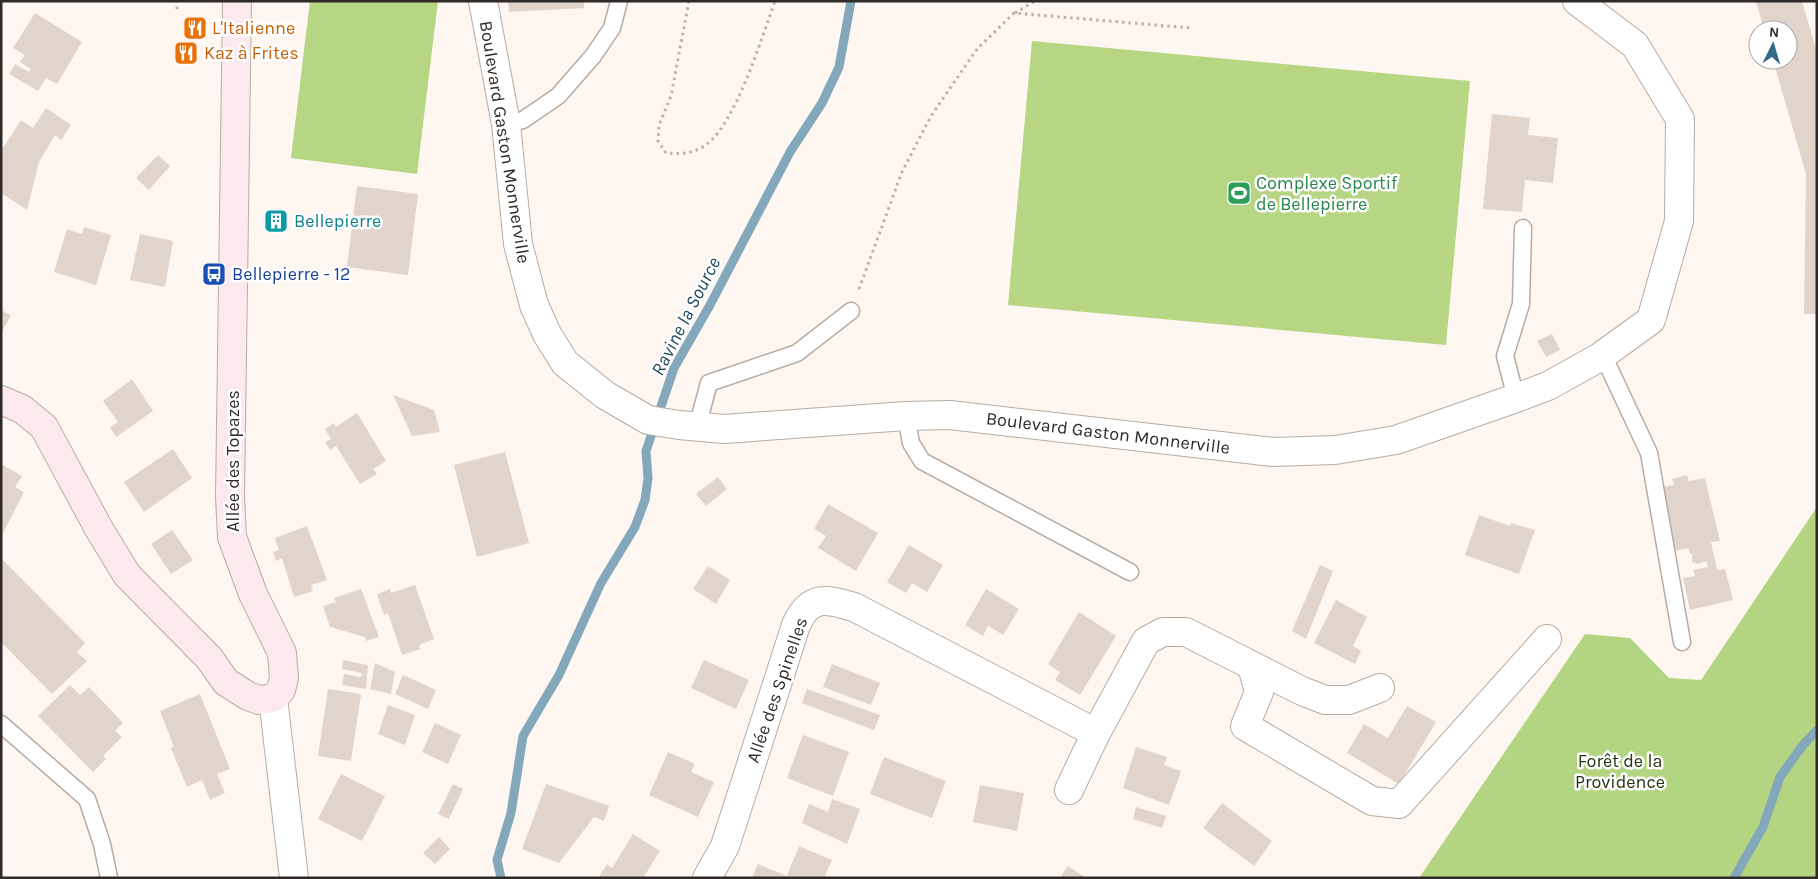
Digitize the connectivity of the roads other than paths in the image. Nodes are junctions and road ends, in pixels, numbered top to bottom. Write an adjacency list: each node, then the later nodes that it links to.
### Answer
1 (237, 1): 18 (main road, Allée des Topazes)
2 (483, 1): 5 (street, Boulevard Gaston Monnerville)
3 (619, 1): 5 (lane)
4 (1577, 1): 8 (street, Boulevard Gaston Monnerville)
5 (506, 124): 12 (street, Boulevard Gaston Monnerville)
6 (1523, 228): 9 (lane)
7 (851, 311): 12 (lane)
8 (1602, 355): 9 (street, Boulevard Gaston Monnerville); 15 (lane)
9 (1516, 398): 11 (street, Boulevard Gaston Monnerville)
10 (1, 400): 18 (main road)
11 (906, 416): 12 (street, Boulevard Gaston Monnerville); 13 (lane)
12 (688, 426)
13 (1130, 572)
14 (1548, 639): 16 (street)
15 (1682, 642)
16 (1252, 666): 17 (street); 20 (street)
17 (1380, 688)
18 (273, 698): 23 (street)
19 (1, 724): 22 (lane)
20 (1096, 733): 21 (street); 24 (street, Allée des Spinelles)
21 (1069, 790)
22 (109, 878)
23 (294, 878)
24 (708, 878)

